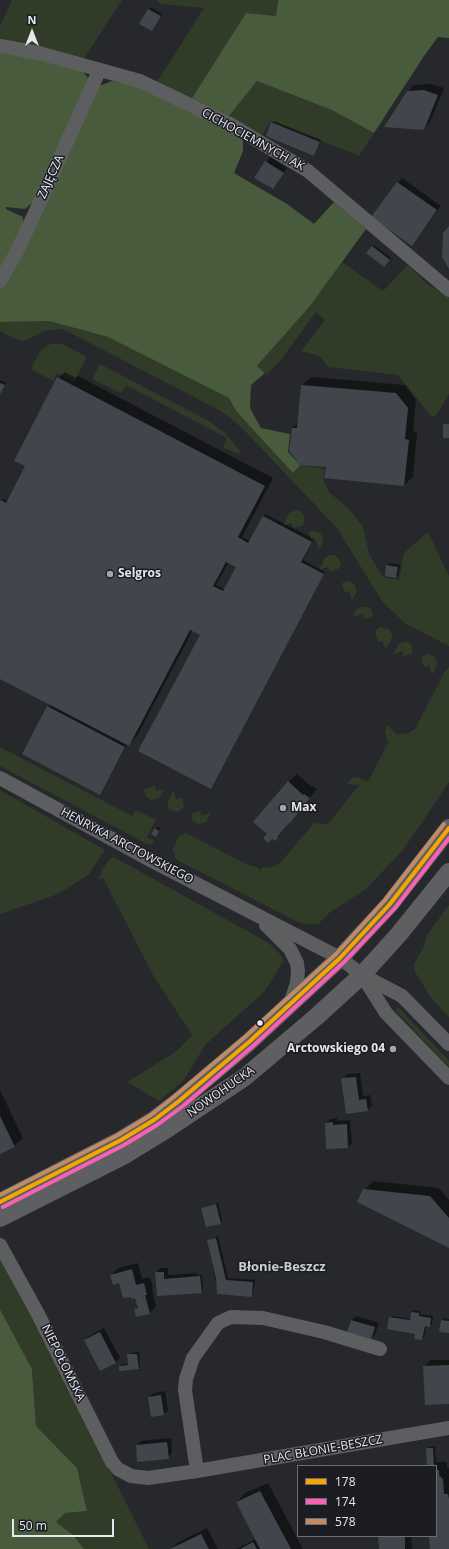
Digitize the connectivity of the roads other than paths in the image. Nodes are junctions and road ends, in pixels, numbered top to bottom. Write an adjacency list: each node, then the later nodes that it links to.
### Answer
1 (0, 46): 2 (street, CICHOCIEMNYCH AK)
2 (99, 70): 3 (street, ZAJĘCZA); 4 (street, CICHOCIEMNYCH AK)
3 (0, 281)
4 (449, 290)
5 (0, 778): 8 (street, HENRYKA ARCTOWSKIEGO)
6 (449, 828): 9 (main road, NOWOHUCKA)
7 (449, 872): 10 (main road, NOWOHUCKA)
8 (255, 914): 9 (street, HENRYKA ARCTOWSKIEGO); 11 (street, HENRYKA ARCTOWSKIEGO)
9 (340, 958): 10 (street); 11 (main road, NOWOHUCKA)
10 (362, 974): 12 (street); 13 (street); 14 (main road, NOWOHUCKA)
11 (289, 1006): 14 (main road, NOWOHUCKA)
12 (449, 1044)
13 (449, 1078)
14 (186, 1107): 15 (main road, NOWOHUCKA)
15 (2, 1212)
16 (0, 1245): 20 (street, NIEPOŁOMSKA)
17 (380, 1349): 19 (street)
18 (449, 1428): 19 (street, PLAC BŁONIE-BESZCZ)
19 (197, 1471): 20 (street, PLAC BŁONIE-BESZCZ)
20 (131, 1476)

